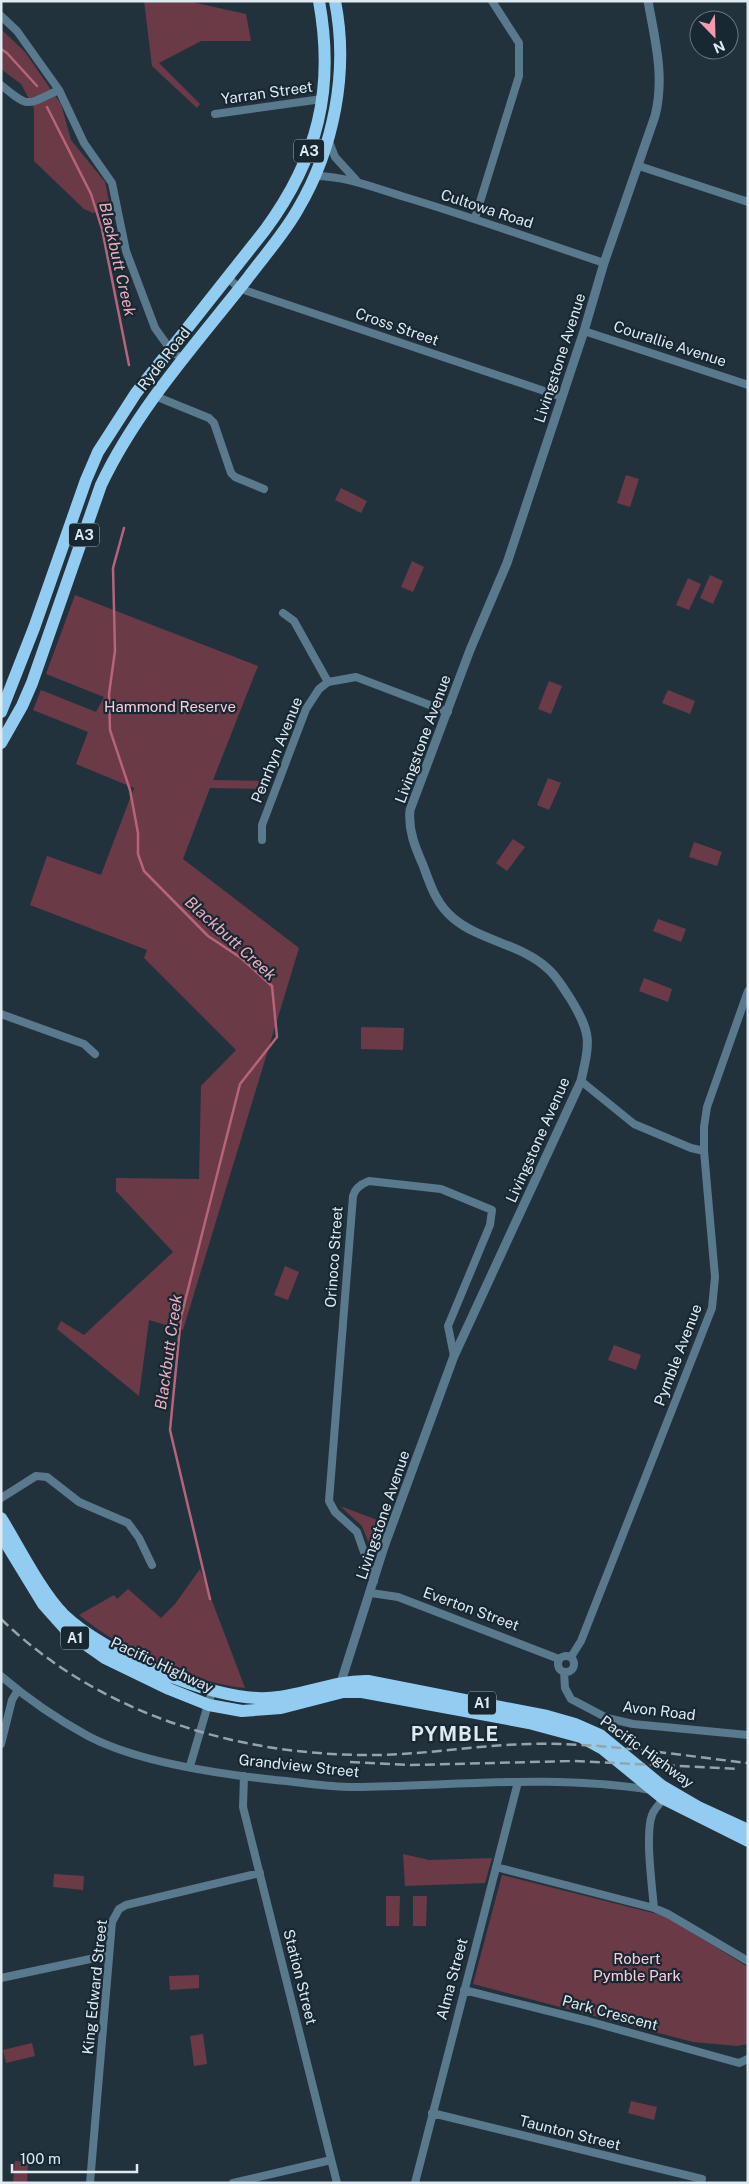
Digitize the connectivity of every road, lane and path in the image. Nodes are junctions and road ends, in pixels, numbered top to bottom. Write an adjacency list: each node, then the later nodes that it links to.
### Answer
1 (319, 1): 8 (highway, Ryde Road / A3)
2 (335, 1): 10 (highway, Ryde Road / A3)
3 (492, 1): 15 (street)
4 (648, 1): 11 (street, Livingstone Avenue)
5 (1, 16): 7 (street)
6 (1, 85): 7 (street)
7 (59, 90): 20 (street)
8 (322, 99): 9 (street, Yarran Street); 17 (highway, Ryde Road / A3)
9 (215, 114)
10 (328, 139): 12 (highway, Ryde Road / A3); 13 (street, Cultowa Road)
11 (639, 166): 14 (street); 16 (street, Livingstone Avenue)
12 (315, 176): 13 (street, Cultowa Road); 18 (highway, Ryde Road / A3)
13 (361, 184): 15 (street, Cultowa Road)
14 (748, 202)
15 (475, 218): 16 (street, Cultowa Road)
16 (604, 263): 19 (street, Livingstone Avenue)
17 (227, 277): 18 (street, Cross Street); 20 (highway, Ryde Road / A3)
18 (239, 288): 21 (highway, Ryde Road / A3); 24 (street, Cross Street)
19 (584, 331): 22 (street, Courallie Avenue); 24 (street, Livingstone Avenue)
20 (170, 349): 21 (street); 28 (highway, Ryde Road / A3)
21 (183, 360): 23 (highway, Ryde Road / A3)
22 (748, 384)
23 (155, 396): 25 (street); 30 (highway, Ryde Road / A3)
24 (562, 397): 29 (street, Livingstone Avenue)
25 (264, 488)
26 (283, 613): 27 (street)
27 (328, 682): 29 (street); 31 (street, Penrhyn Avenue)
28 (1, 712)
29 (448, 712): 35 (street, Livingstone Avenue)
30 (1, 743)
31 (262, 840)
32 (748, 991): 36 (street, Pymble Avenue)
33 (1, 1014): 34 (street)
34 (95, 1054)
35 (581, 1081): 36 (street); 37 (street, Livingstone Avenue)
36 (704, 1151): 44 (street, Pymble Avenue)
37 (454, 1356): 42 (street, Livingstone Avenue); 42 (street, Orinoco Street)
38 (1, 1498): 41 (street)
39 (1, 1518): 50 (highway, Pacific Highway / A1)
40 (1, 1535): 51 (highway, Pacific Highway / A1)
41 (152, 1565)
42 (374, 1581): 43 (street, Livingstone Avenue)
43 (371, 1593): 45 (street, Everton Street); 48 (street, Livingstone Avenue)
44 (571, 1657): 45 (street); 46 (street, Pymble Avenue)
45 (559, 1658): 46 (street)
46 (564, 1672): 52 (street, Avon Road)
47 (1, 1676): 49 (street, Grandview Street)
48 (342, 1687): 50 (highway, Pacific Highway / A1); 51 (highway, Pacific Highway / A1); 55 (highway, Pacific Highway / A1); 61 (highway, Pacific Highway / A1)
49 (18, 1690): 53 (street); 54 (street, Grandview Street)
50 (212, 1691): 51 (street)
51 (209, 1705): 54 (street)
52 (748, 1735)
53 (1, 1744)
54 (190, 1766): 56 (street, Grandview Street)
55 (629, 1771): 58 (street); 59 (highway, Pacific Highway / A1)
56 (244, 1776): 57 (street, Grandview Street); 64 (street, Station Street)
57 (518, 1782): 58 (street, Grandview Street); 63 (street, Alma Street)
58 (618, 1785): 59 (street, Grandview Street)
59 (652, 1790): 60 (highway, Pacific Highway / A1)
60 (664, 1799): 62 (highway, Pacific Highway / A1); 65 (street)
61 (748, 1830)
62 (748, 1841)
63 (496, 1867): 65 (street); 69 (street, Alma Street)
64 (260, 1873): 66 (street, King Edward Street); 72 (street, Station Street)
65 (654, 1908): 67 (street)
66 (109, 1955): 68 (street); 74 (street, King Edward Street)
67 (748, 1962)
68 (1, 1978)
69 (464, 1990): 70 (street, Park Crescent); 71 (street, Alma Street)
70 (748, 2059)
71 (432, 2113): 73 (street, Taunton Street); 77 (street, Alma Street)
72 (331, 2160): 75 (street); 76 (street, Station Street)
73 (702, 2179)
74 (90, 2183)
75 (233, 2183)
76 (337, 2183)
77 (415, 2183)

